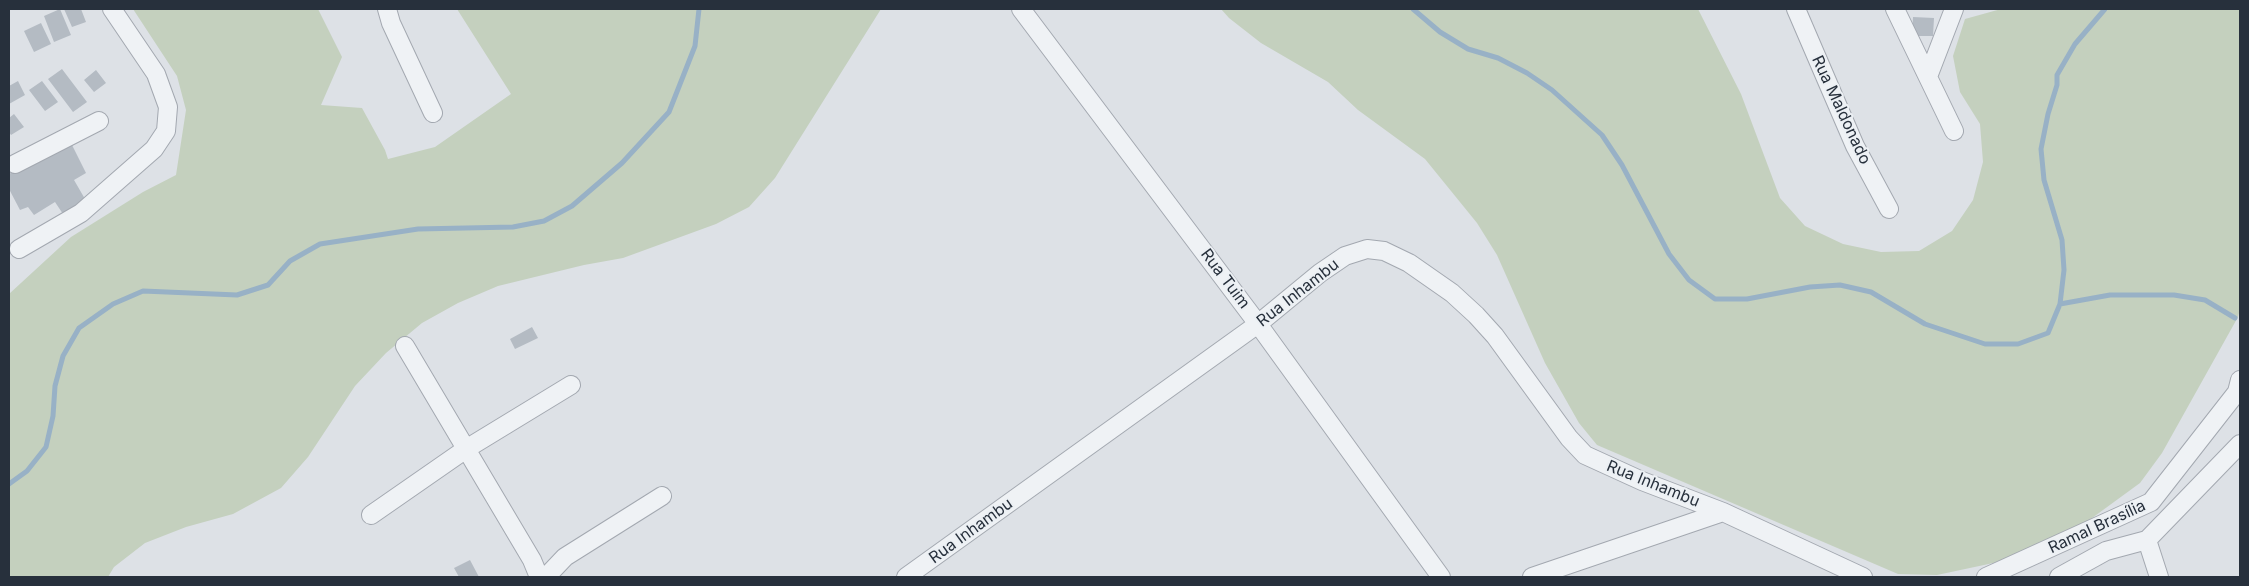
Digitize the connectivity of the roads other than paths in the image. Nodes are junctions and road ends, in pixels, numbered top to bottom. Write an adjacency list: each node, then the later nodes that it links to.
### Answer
1 (112, 9): 13 (street)
2 (387, 9): 8 (street)
3 (1021, 9): 14 (street, Rua Tuim)
4 (1796, 9): 12 (street, Rua Maldonado)
5 (1896, 9): 7 (street)
6 (1954, 9): 7 (street)
7 (1929, 74): 10 (street)
8 (433, 113)
9 (99, 121): 11 (street)
10 (1954, 131)
11 (11, 161)
12 (1889, 209)
13 (18, 249)
14 (1258, 324): 21 (street, Rua Inhambu); 26 (street, Rua Inhambu); 27 (street, Rua Tuim)
15 (405, 346): 19 (street)
16 (2240, 380): 30 (street, Ramal Brasília)
17 (571, 385): 19 (street)
18 (2240, 444): 23 (street, Ramal Brasília)
19 (466, 449): 22 (street); 24 (street)
20 (662, 496): 25 (street)
21 (1723, 512): 28 (street); 29 (street, Rua Inhambu)
22 (371, 514)
23 (2147, 540): 31 (street, Ramal Brasília); 32 (street)
24 (539, 577)
25 (546, 577)
26 (906, 577)
27 (1441, 577)
28 (1532, 577)
29 (1863, 577)
30 (1986, 577)
31 (2059, 577)
32 (2159, 577)

